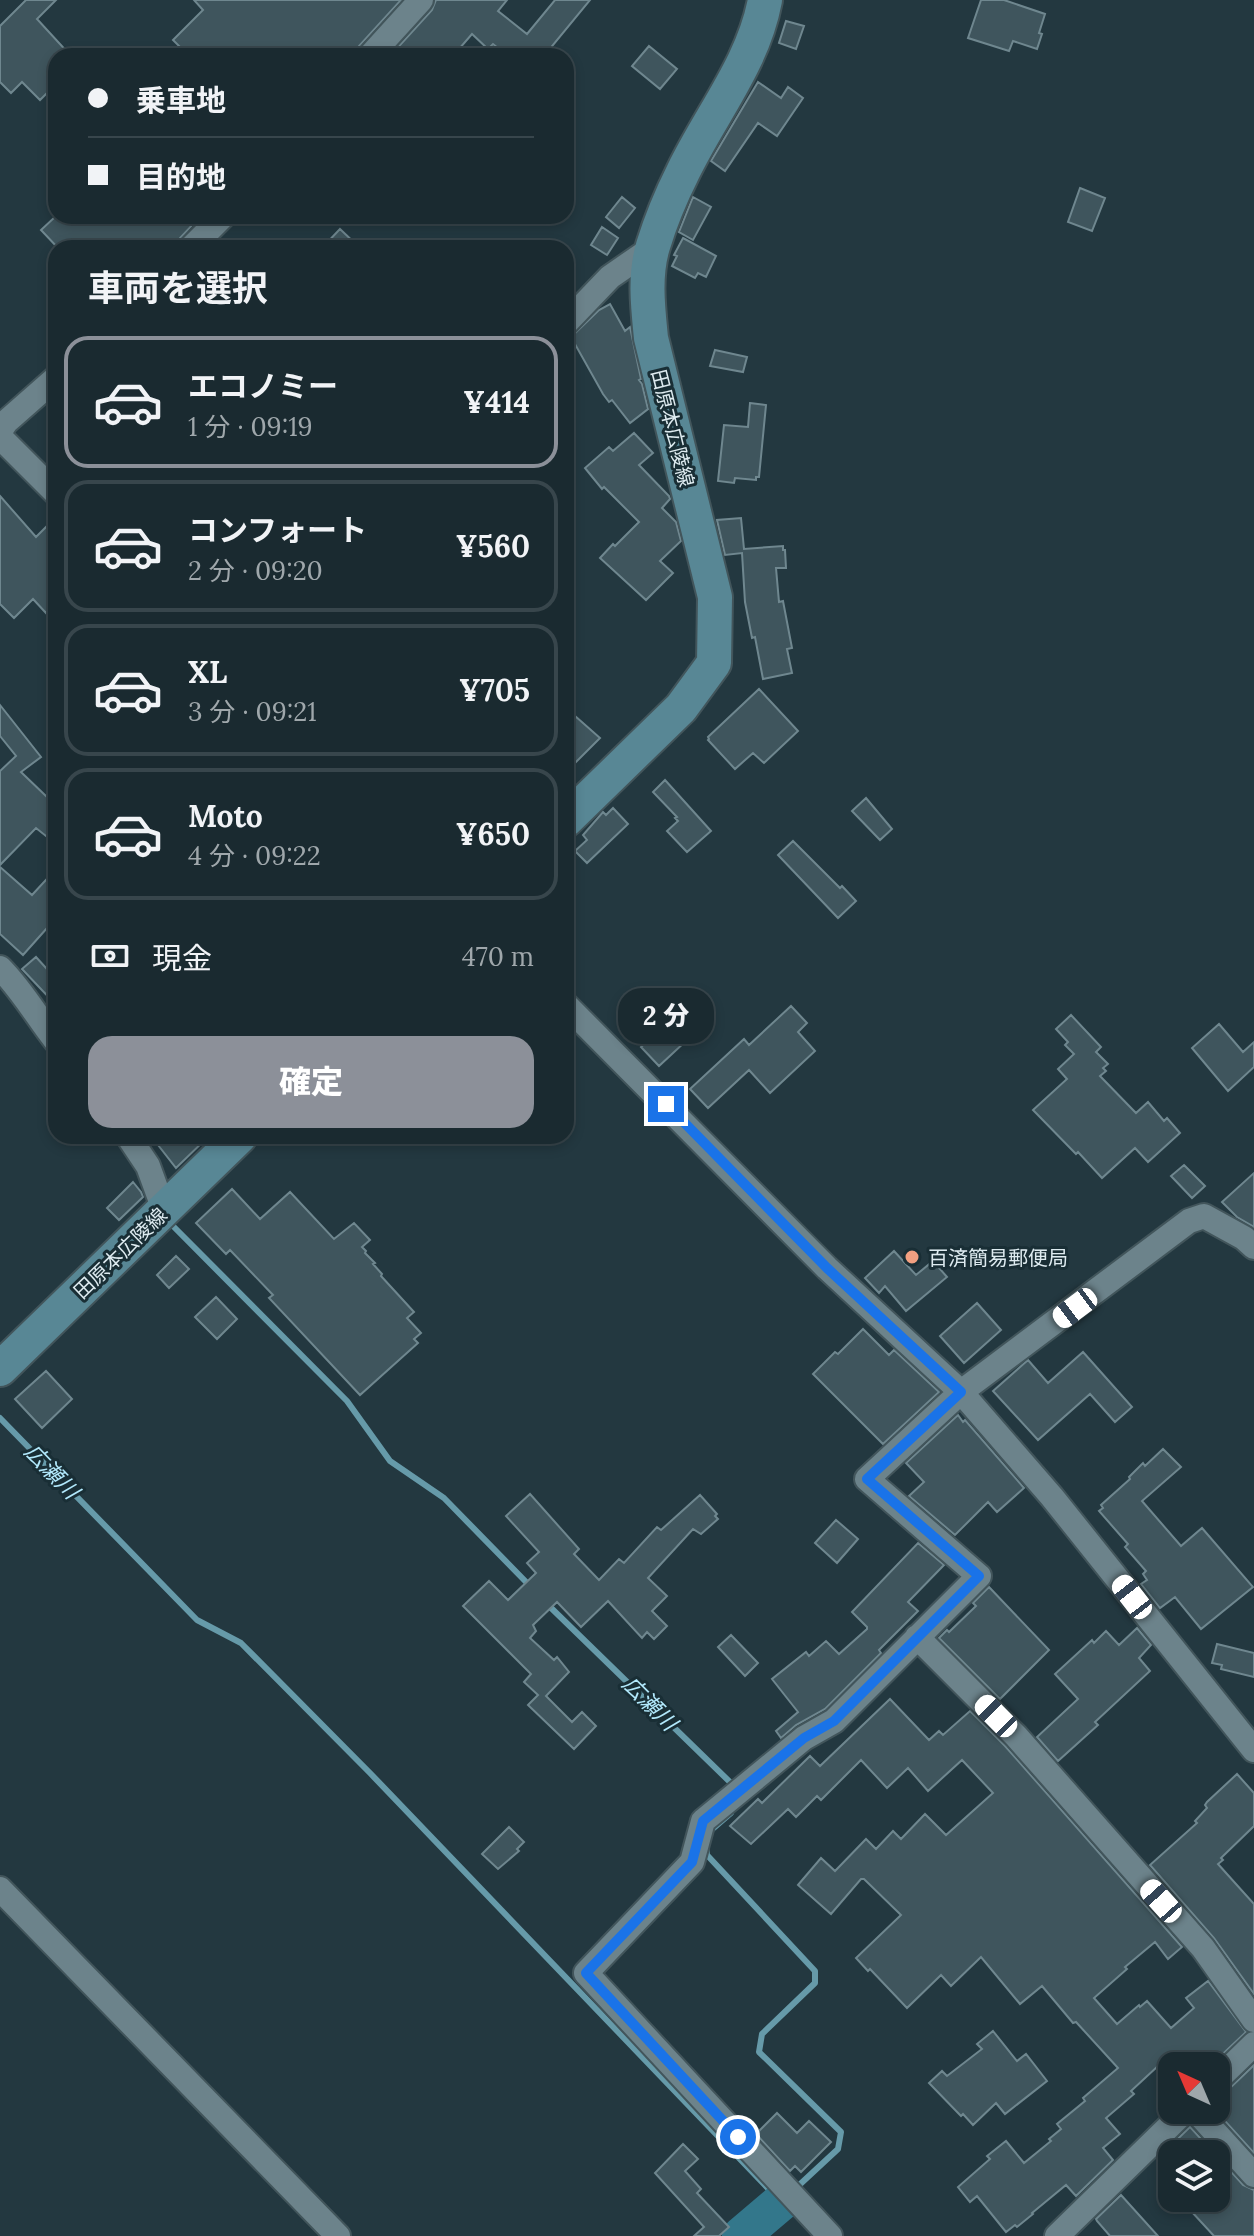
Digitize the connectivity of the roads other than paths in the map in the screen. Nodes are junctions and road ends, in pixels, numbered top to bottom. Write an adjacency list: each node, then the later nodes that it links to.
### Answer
1 (421, 0): 3 (street)
2 (765, 0): 6 (main road, 田原本広陵線)
3 (377, 48)
4 (215, 224): 5 (street)
5 (199, 240)
6 (652, 248): 7 (street); 11 (main road, 田原本広陵線)
7 (574, 315)
8 (48, 385): 9 (street)
9 (2, 427): 10 (street)
10 (48, 483)
11 (574, 812)
12 (0, 968): 14 (street)
13 (574, 1013): 20 (street)
14 (48, 1031)
15 (133, 1144): 17 (street)
16 (232, 1144): 17 (main road, 田原本広陵線)
17 (164, 1210): 19 (main road, 田原本広陵線)
18 (1254, 1247): 20 (street)
19 (0, 1369)
20 (961, 1392): 21 (street); 22 (street)
21 (917, 1637): 24 (street); 31 (street)
22 (1254, 1750)
23 (0, 1889): 30 (street)
24 (1254, 2020)
25 (1254, 2044): 26 (street)
26 (1230, 2067)
27 (1172, 2124): 32 (street)
28 (1208, 2124): 29 (street)
29 (1254, 2175)
30 (338, 2236)
31 (830, 2236)
32 (1057, 2236)

